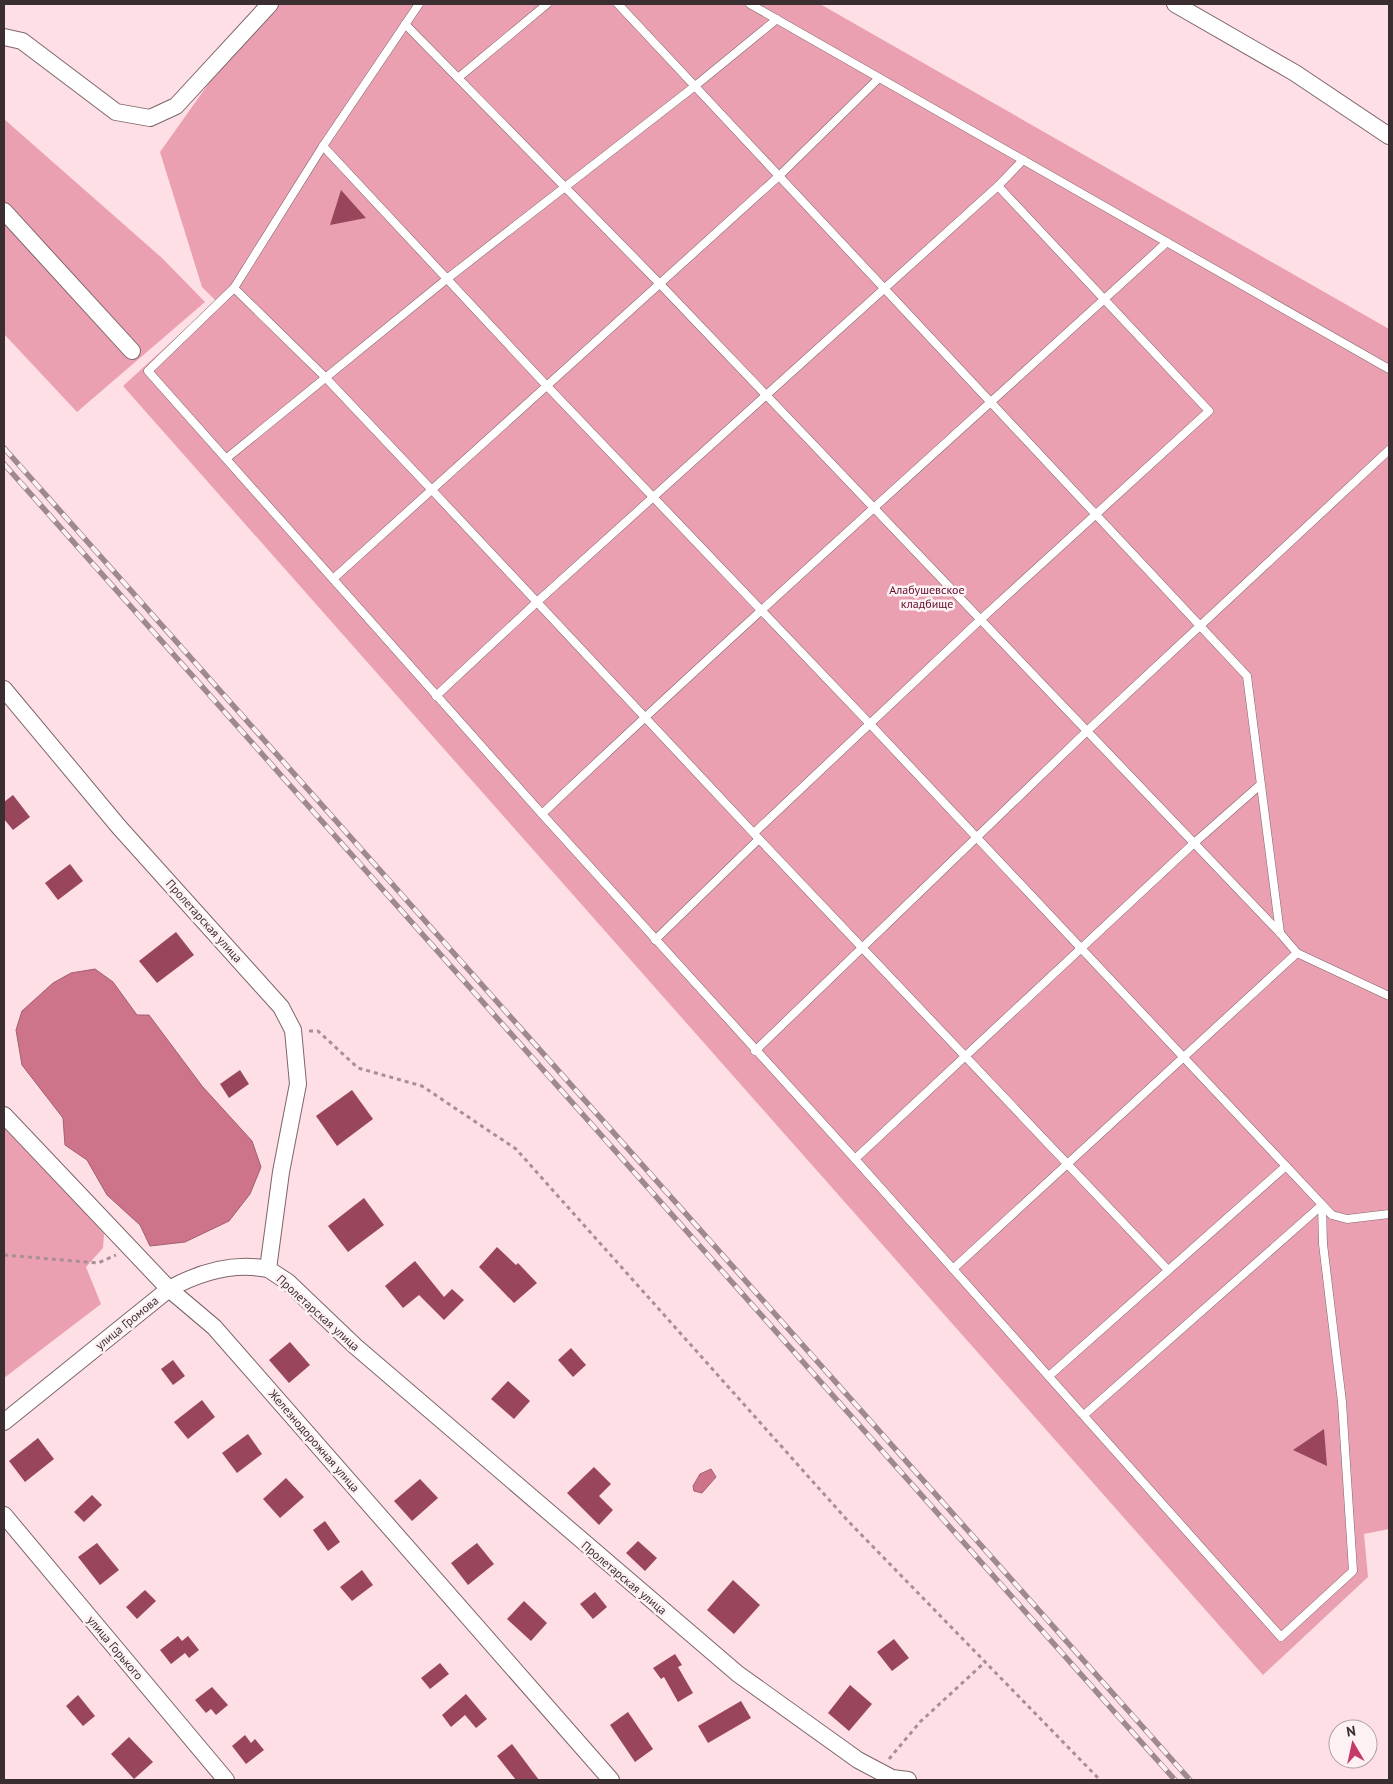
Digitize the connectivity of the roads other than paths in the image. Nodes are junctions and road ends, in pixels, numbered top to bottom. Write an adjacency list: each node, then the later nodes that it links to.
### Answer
1 (270, 4): 9 (street)
2 (419, 4): 8 (lane)
3 (547, 4): 10 (lane)
4 (618, 4): 12 (lane)
5 (750, 4): 7 (lane)
6 (1176, 4): 13 (street)
7 (777, 19): 11 (lane); 12 (lane)
8 (405, 24): 10 (lane); 14 (lane)
9 (4, 36)
10 (458, 78): 18 (lane)
11 (879, 78): 15 (lane); 16 (lane)
12 (695, 86): 16 (lane); 18 (lane)
13 (1389, 136)
14 (324, 146): 21 (lane); 23 (lane)
15 (1023, 160): 17 (lane); 20 (lane)
16 (780, 175): 22 (lane); 24 (lane)
17 (998, 186): 24 (lane); 25 (lane)
18 (564, 188): 21 (lane); 22 (lane)
19 (4, 211): 26 (street)
20 (1168, 242): 25 (lane); 27 (lane)
21 (448, 278): 28 (lane); 29 (lane)
22 (659, 283): 29 (lane); 30 (lane)
23 (234, 288): 28 (lane); 33 (lane)
24 (884, 290): 30 (lane); 31 (lane)
25 (1104, 300): 31 (lane); 37 (lane)
26 (132, 352)
27 (1389, 368)
28 (325, 377): 33 (lane); 34 (lane)
29 (546, 385): 34 (lane); 35 (lane)
30 (765, 396): 35 (lane); 36 (lane)
31 (988, 402): 36 (lane); 37 (lane)
32 (1389, 450): 42 (lane)
33 (227, 458): 38 (lane)
34 (431, 489): 38 (lane); 39 (lane)
35 (654, 497): 39 (lane); 40 (lane)
36 (874, 509): 40 (lane); 41 (lane)
37 (1095, 514): 41 (lane); 42 (lane)
38 (333, 579): 44 (lane)
39 (538, 601): 44 (lane); 45 (lane)
40 (762, 611): 45 (lane); 46 (lane)
41 (980, 620): 46 (lane); 47 (lane)
42 (1201, 626): 47 (lane); 48 (lane)
43 (4, 688): 68 (street, Пролетарская улица)
44 (436, 696): 49 (lane)
45 (645, 716): 49 (lane); 50 (lane)
46 (870, 724): 50 (lane); 51 (lane)
47 (1087, 731): 51 (lane); 52 (lane)
48 (1260, 785): 52 (lane); 53 (lane)
49 (542, 814): 54 (lane)
50 (756, 836): 54 (lane); 55 (lane)
51 (975, 838): 55 (lane); 56 (lane)
52 (1193, 844): 53 (lane); 56 (lane)
53 (1280, 933): 57 (lane)
54 (655, 940): 59 (lane)
55 (861, 947): 59 (lane); 60 (lane)
56 (1080, 950): 60 (lane); 61 (lane)
57 (1296, 953): 58 (lane); 61 (lane)
58 (1389, 996)
59 (755, 1051): 63 (lane)
60 (964, 1056): 63 (lane); 64 (lane)
61 (1184, 1057): 64 (lane); 65 (lane)
62 (4, 1115): 71 (street, Железнодорожная улица)
63 (855, 1159): 69 (lane)
64 (1065, 1164): 69 (lane); 70 (lane)
65 (1286, 1166): 66 (lane); 70 (lane)
66 (1322, 1205): 67 (lane); 73 (lane); 73 (lane)
67 (1389, 1214)
68 (268, 1269): 71 (street, улица Громова); 78 (street, Пролетарская улица)
69 (953, 1269): 72 (lane)
70 (1168, 1270): 72 (lane)
71 (169, 1289): 74 (street, улица Громова); 77 (street, Железнодорожная улица)
72 (1049, 1376): 73 (lane)
73 (1084, 1415)
74 (4, 1422)
75 (4, 1516): 76 (street, улица Горького)
76 (226, 1780)
77 (611, 1780)
78 (908, 1780)

